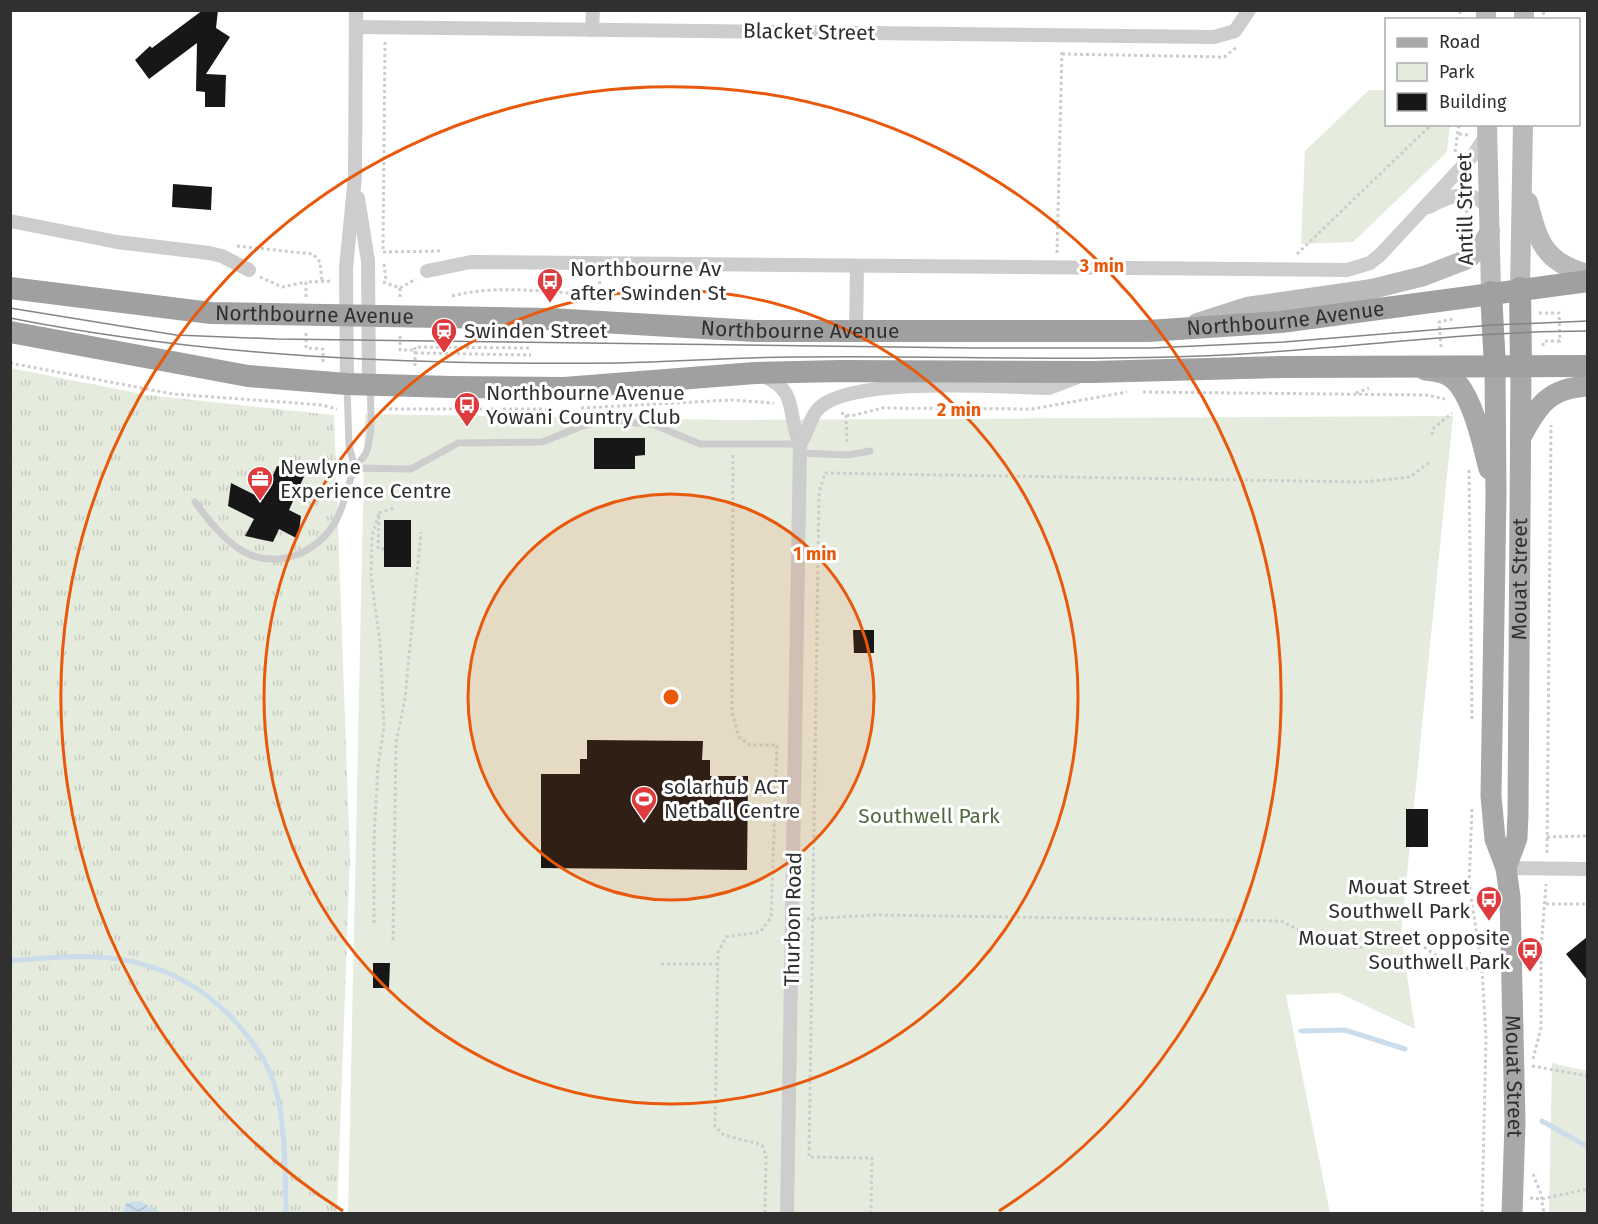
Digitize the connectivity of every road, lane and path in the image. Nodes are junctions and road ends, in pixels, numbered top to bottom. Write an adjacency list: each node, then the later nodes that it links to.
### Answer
1 (356, 10): 4 (street)
2 (593, 10): 6 (street)
3 (1249, 10): 7 (street, Blacket Street)
4 (356, 27): 5 (street, Blacket Street); 14 (street)
5 (385, 27): 6 (street, Blacket Street); 22 (path)
6 (592, 30): 7 (street, Blacket Street)
7 (1063, 35): 23 (path)
8 (1430, 126): 24 (path)
9 (1459, 126): 12 (path)
10 (1523, 126): 15 (main road)
11 (1482, 132): 12 (path); 17 (main road, Antill Street); 18 (street, Northbourne Avenue)
12 (1459, 135): 13 (path)
13 (1461, 160)
14 (355, 176): 40 (street); 40 (street)
15 (1522, 179): 29 (main road); 33 (main road)
16 (1468, 196): 17 (street); 18 (street, Northbourne Avenue); 21 (path)
17 (1489, 209): 20 (main road, Antill Street)
18 (1422, 212): 26 (street, Northbourne Avenue)
19 (10, 221): 27 (street, Northbourne Avenue)
20 (1490, 231): 34 (main road, Antill Street); 42 (main road)
21 (1464, 247)
22 (453, 252)
23 (1057, 258)
24 (1302, 260)
25 (600, 263): 26 (street, Northbourne Avenue); 28 (street, Northbourne Avenue); 39 (path)
26 (857, 266): 44 (street)
27 (249, 270): 31 (path)
28 (427, 271)
29 (1587, 274)
30 (1587, 281): 33 (highway, Northbourne Avenue)
31 (306, 282)
32 (10, 288): 40 (highway, Northbourne Avenue)
33 (1520, 288): 34 (highway, Northbourne Avenue); 51 (highway, Mouat Street)
34 (1491, 292): 42 (highway, Northbourne Avenue); 50 (highway, Mouat Street)
35 (448, 297): 39 (path)
36 (400, 298): 37 (path)
37 (410, 298)
38 (573, 304): 39 (path)
39 (585, 305)
40 (357, 316): 44 (highway, Northbourne Avenue); 55 (street); 56 (street)
41 (1453, 321): 45 (path)
42 (1174, 331): 44 (highway, Northbourne Avenue)
43 (10, 332): 55 (highway, Northbourne Avenue)
44 (856, 332)
45 (1441, 347)
46 (531, 348): 47 (path)
47 (531, 355)
48 (10, 363): 62 (path)
49 (1587, 366): 51 (highway, Northbourne Avenue)
50 (1495, 367): 51 (highway, Northbourne Avenue); 52 (highway, Northbourne Avenue); 73 (main road, Mouat Street)
51 (1521, 367): 67 (main road, Mouat Street)
52 (1415, 368): 53 (highway, Northbourne Avenue); 73 (main road)
53 (1092, 372): 54 (highway, Northbourne Avenue); 60 (street, Northbourne Avenue)
54 (755, 373): 56 (highway, Northbourne Avenue); 69 (street, Thurbon Road)
55 (347, 384): 56 (highway, Northbourne Avenue); 72 (lane)
56 (369, 385): 72 (lane)
57 (1587, 386): 67 (main road)
58 (1127, 392): 64 (path)
59 (1139, 392): 61 (path)
60 (838, 397): 69 (street, Thurbon Road)
61 (1448, 400)
62 (322, 405)
63 (1456, 410): 66 (path)
64 (846, 415)
65 (1551, 421): 79 (path)
66 (1432, 435)
67 (1520, 440): 80 (main road, Mouat Street)
68 (733, 445): 69 (lane); 72 (lane); 87 (path)
69 (800, 448): 70 (lane); 95 (street, Thurbon Road)
70 (870, 451)
71 (1431, 461): 83 (path)
72 (355, 468): 74 (lane)
73 (1496, 496): 80 (main road, Mouat Street)
74 (195, 502)
75 (394, 508): 76 (path)
76 (379, 513): 78 (path); 84 (path)
77 (421, 532): 85 (path)
78 (384, 549)
79 (1587, 836)
80 (1506, 868): 81 (street); 98 (main road, Mouat Street)
81 (1587, 869)
82 (1587, 903): 90 (path)
83 (814, 919): 88 (path); 96 (path)
84 (374, 923)
85 (393, 940)
86 (661, 963): 87 (path)
87 (718, 964): 94 (path)
88 (1482, 968)
89 (1486, 1038): 97 (path)
90 (1530, 1066): 91 (path); 92 (path)
91 (1528, 1072)
92 (1587, 1076)
93 (1587, 1189): 99 (path)
94 (765, 1214)
95 (787, 1214)
96 (871, 1214)
97 (1482, 1214)
98 (1512, 1214)
99 (1544, 1214)

